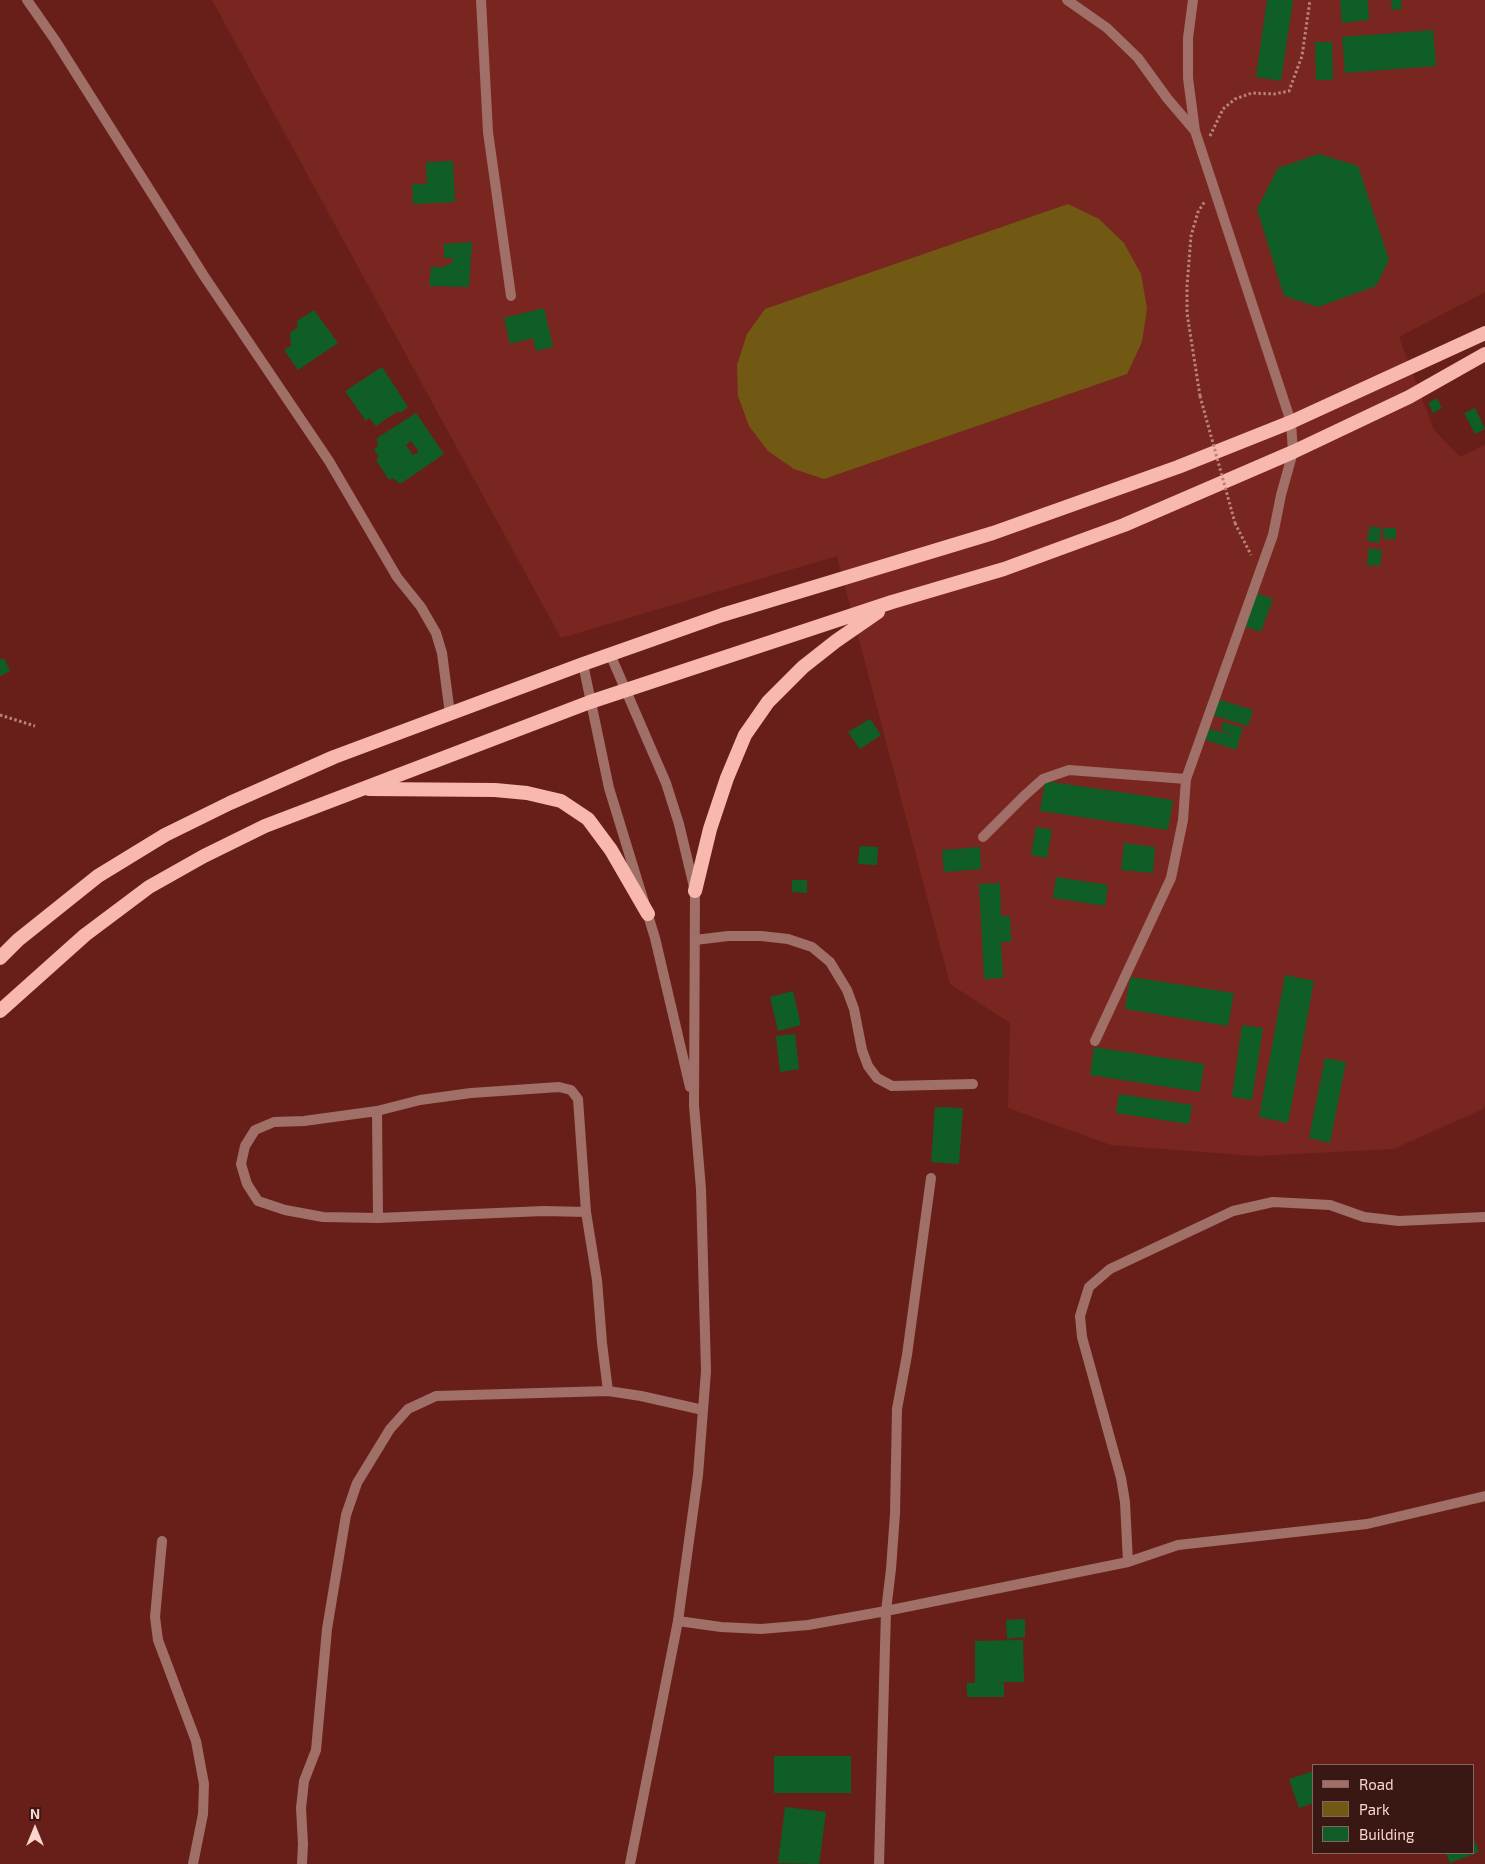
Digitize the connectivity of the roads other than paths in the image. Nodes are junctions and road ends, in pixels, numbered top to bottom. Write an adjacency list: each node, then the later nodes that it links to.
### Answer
1 (27, 0): 16 (street)
2 (481, 0): 6 (street)
3 (1067, 0): 5 (street)
4 (1193, 0): 5 (street)
5 (1195, 131): 9 (street)
6 (511, 296)
7 (1485, 333): 9 (highway)
8 (1485, 354): 10 (highway)
9 (1291, 422): 10 (street); 12 (highway)
10 (1293, 452): 11 (highway); 17 (street)
11 (892, 602): 14 (highway); 20 (highway)
12 (610, 654): 13 (highway); 14 (street)
13 (583, 664): 15 (street); 16 (highway)
14 (625, 690): 15 (highway); 20 (street)
15 (590, 702): 18 (highway); 21 (street)
16 (450, 714): 23 (highway)
17 (1186, 779): 19 (street); 25 (street)
18 (360, 789): 21 (highway); 24 (highway)
19 (983, 837)
20 (695, 890): 22 (street)
21 (648, 914): 27 (street)
22 (695, 940): 26 (street); 27 (street)
23 (0, 958)
24 (0, 1011)
25 (1096, 1041)
26 (973, 1084)
27 (694, 1105): 34 (street)
28 (377, 1111): 30 (street); 32 (street); 32 (street)
29 (930, 1178): 38 (street)
30 (586, 1212): 32 (street); 33 (street)
31 (1485, 1217): 37 (street)
32 (378, 1218)
33 (608, 1391): 34 (street); 41 (street)
34 (704, 1410): 39 (street)
35 (1485, 1496): 37 (street)
36 (162, 1541): 40 (street)
37 (1128, 1562): 38 (street)
38 (886, 1611): 39 (street); 43 (street)
39 (678, 1621): 42 (street)
40 (193, 1864)
41 (302, 1864)
42 (630, 1864)
43 (879, 1864)

